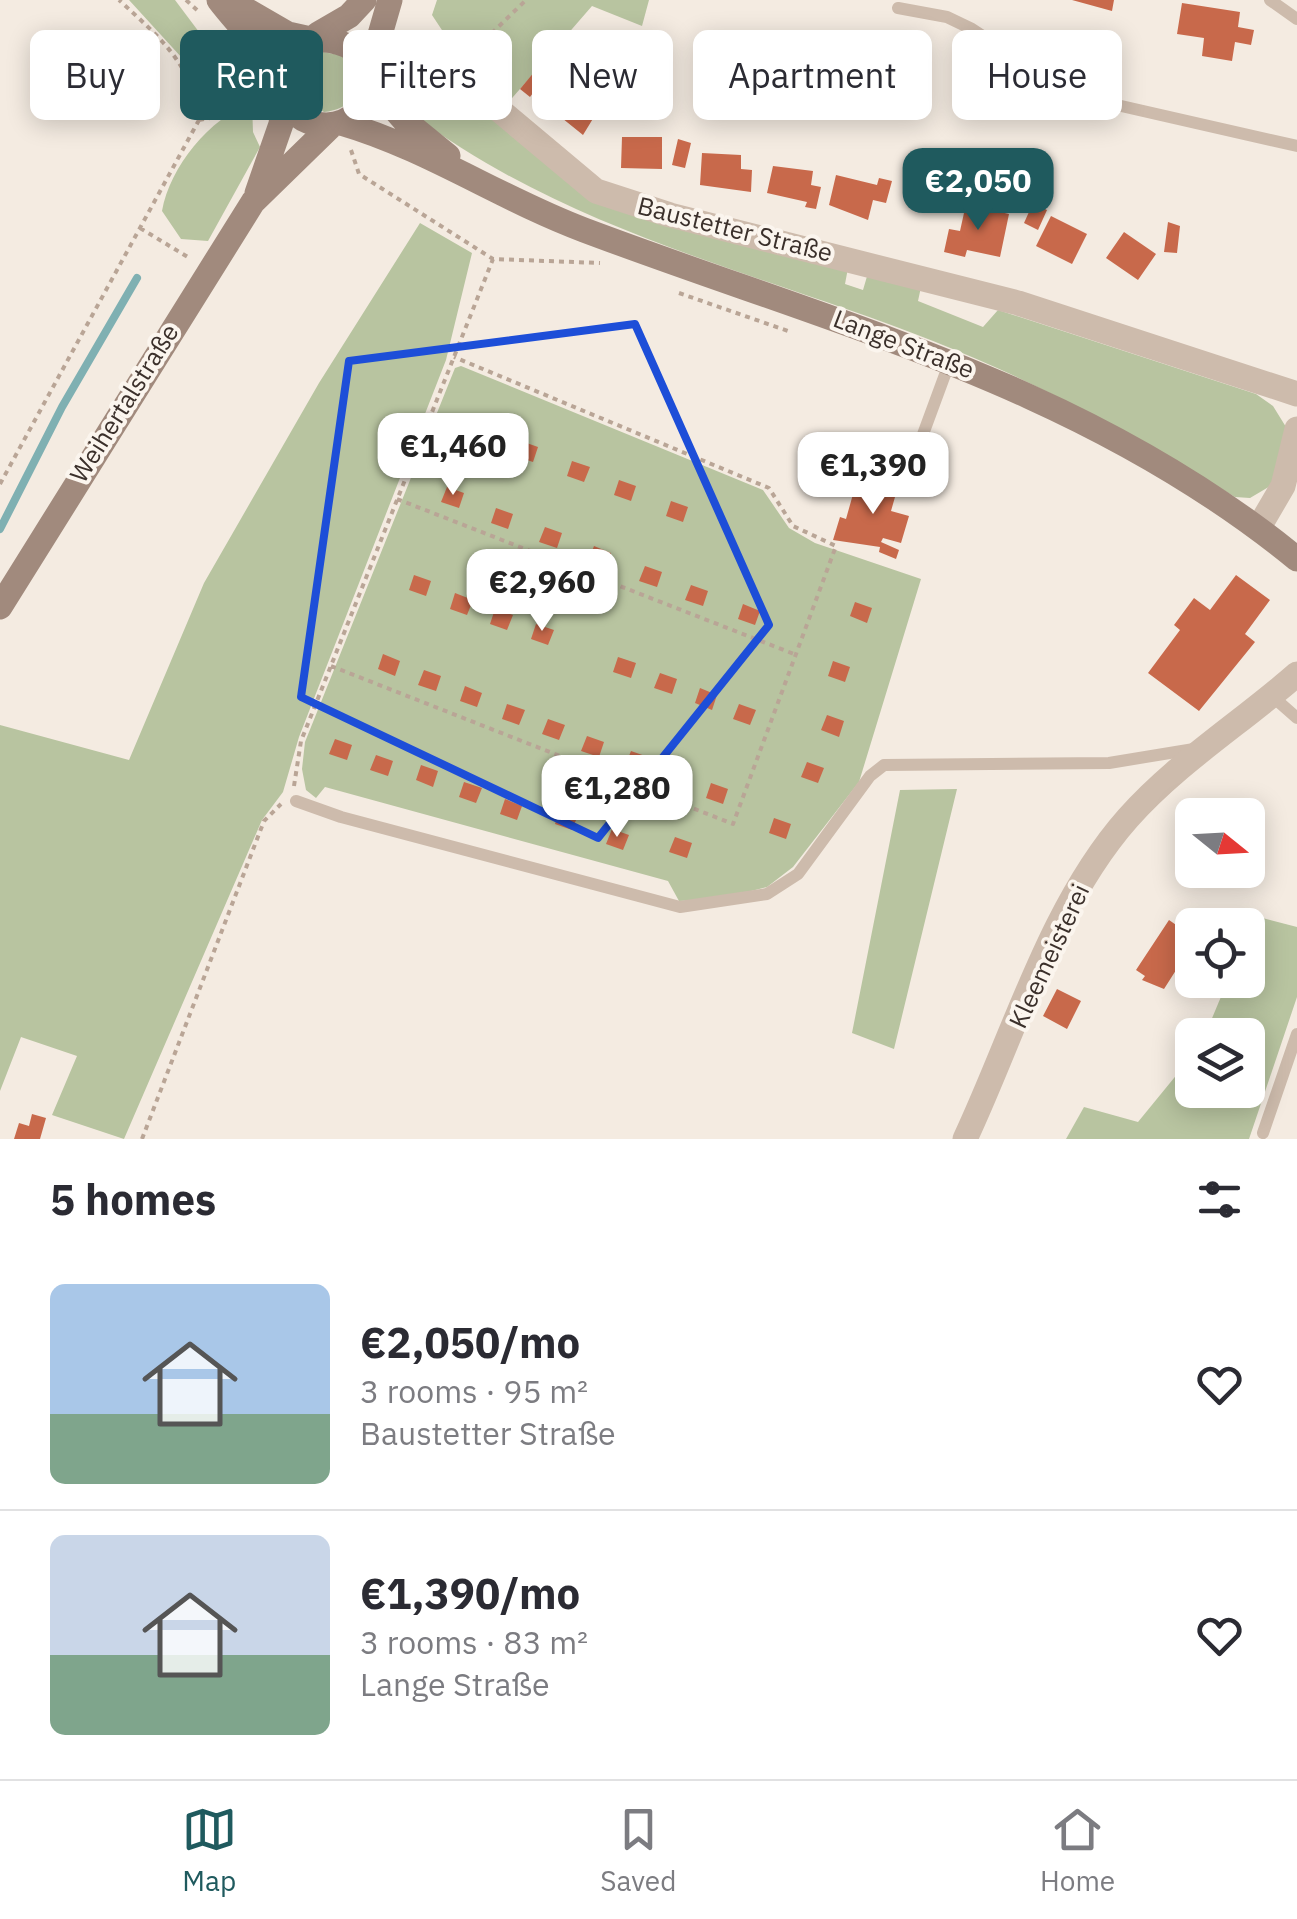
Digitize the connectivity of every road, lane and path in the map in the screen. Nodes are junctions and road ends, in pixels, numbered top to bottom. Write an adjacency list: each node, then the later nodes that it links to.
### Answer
1 (119, 0): 15 (path)
2 (220, 0): 10 (street)
3 (229, 0): 11 (street)
4 (364, 0): 12 (street)
5 (390, 0): 13 (street)
6 (526, 0): 14 (path)
7 (1270, 0): 9 (lane)
8 (898, 8): 23 (lane)
9 (1297, 18)
10 (244, 30)
11 (281, 30)
12 (323, 30)
13 (382, 30)
14 (493, 30)
15 (180, 61)
16 (199, 120): 26 (path)
17 (281, 120): 25 (street, Weihertalstraße)
18 (307, 120): 22 (street)
19 (351, 120): 22 (street)
20 (405, 120): 24 (street, Lange Straße)
21 (512, 120): 34 (street, Baustetter Straße)
22 (341, 132): 24 (street, Lange Straße); 25 (street, Weihertalstraße); 28 (path)
23 (1297, 146)
24 (484, 183): 33 (street, Lange Straße)
25 (254, 202): 29 (street, Weihertalstraße)
26 (140, 228): 29 (path); 37 (path)
27 (593, 256): 28 (path)
28 (493, 259): 32 (path)
29 (208, 269): 41 (street, Weihertalstraße)
30 (665, 286): 31 (path)
31 (802, 335)
32 (454, 357): 38 (path); 42 (path)
33 (950, 361): 36 (lane); 39 (street, Lange Straße)
34 (1297, 394)
35 (1297, 429): 39 (street)
36 (915, 456)
37 (0, 484)
38 (397, 500): 42 (path); 43 (path)
39 (1258, 528): 40 (street, Lange Straße)
40 (1297, 559)
41 (0, 607)
42 (796, 655): 43 (path)
43 (331, 666): 48 (path)
44 (1297, 674): 45 (street, Kleemeisterei)
45 (1272, 696): 46 (lane); 47 (street, Kleemeisterei)
46 (1297, 718)
47 (1202, 748): 48 (lane); 52 (street, Kleemeisterei)
48 (296, 801): 51 (path)
49 (1297, 1034): 50 (lane)
50 (1263, 1133)
51 (142, 1139)
52 (965, 1139)

